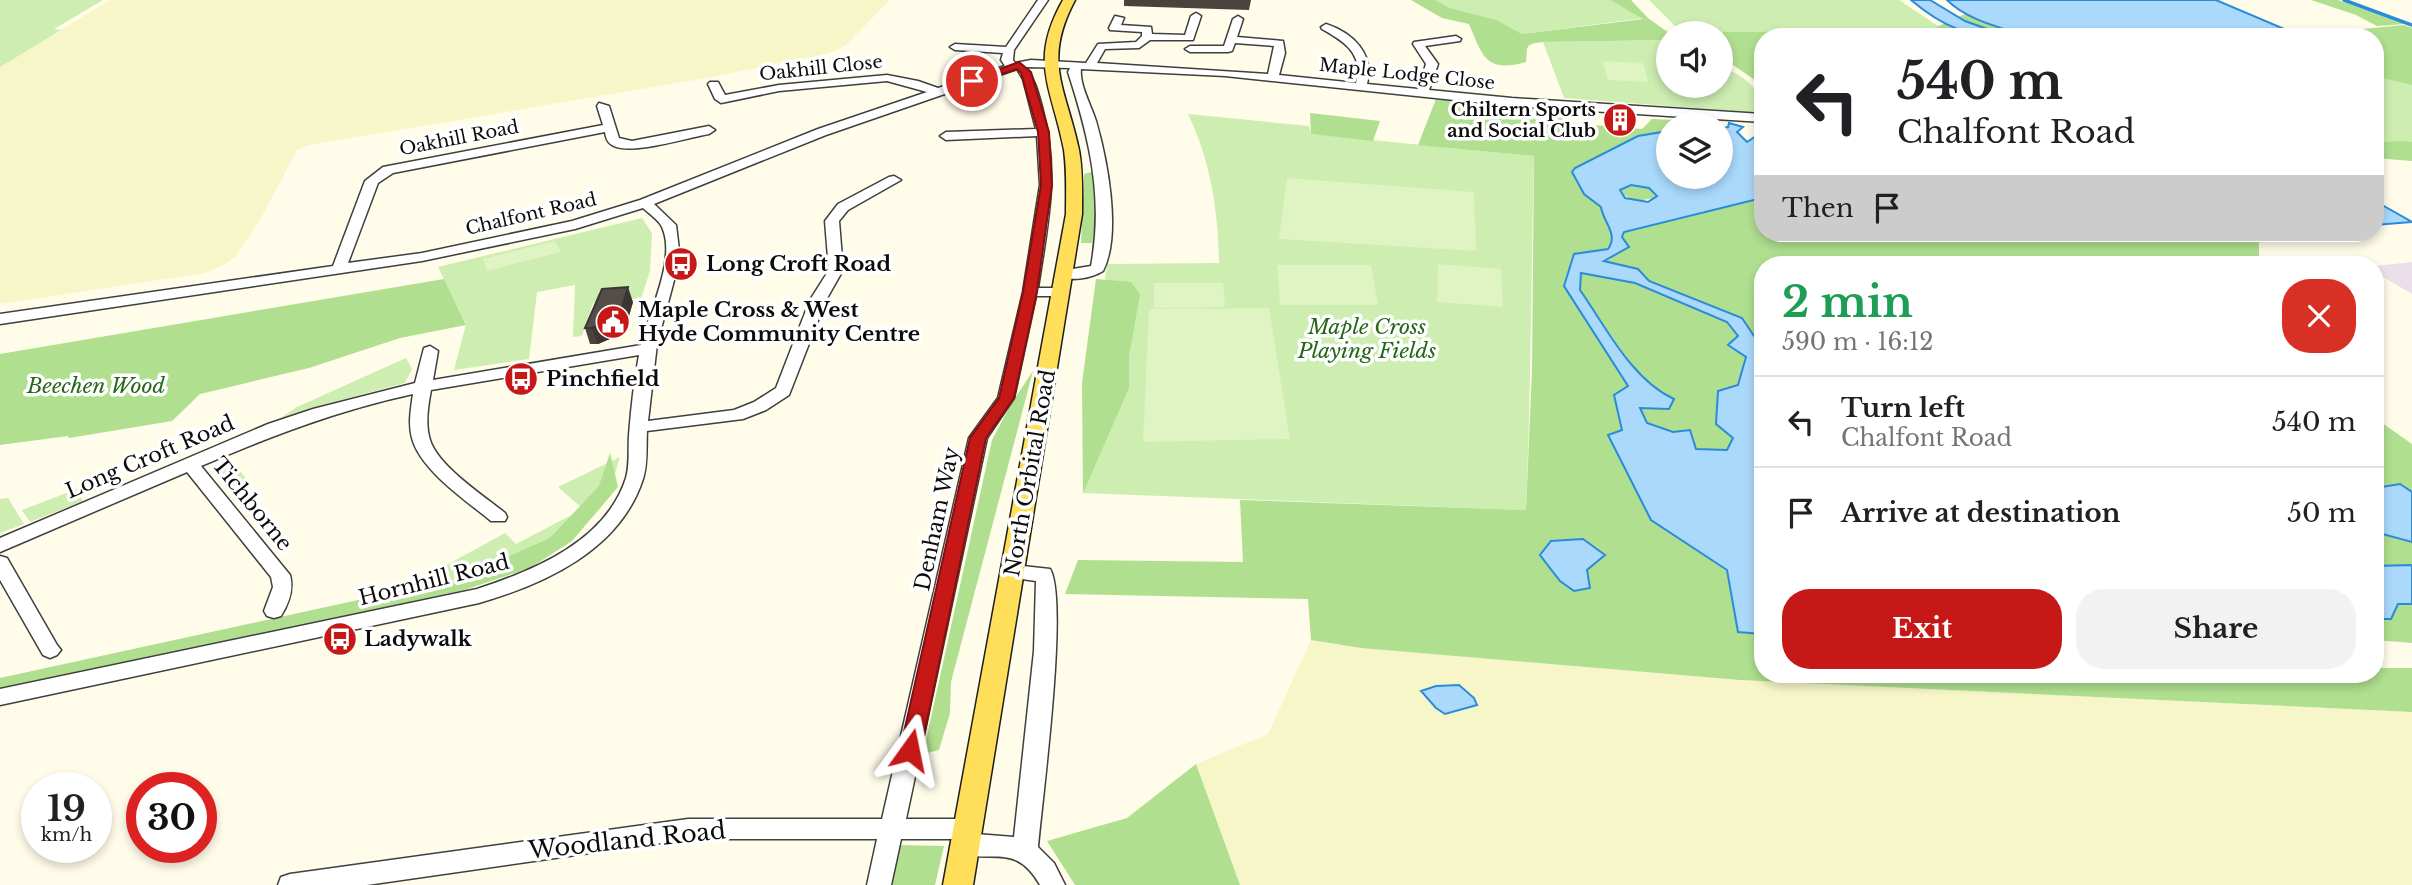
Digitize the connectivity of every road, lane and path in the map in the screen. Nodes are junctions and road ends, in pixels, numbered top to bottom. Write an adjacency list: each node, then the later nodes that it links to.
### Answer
1 (1043, 0): 12 (street)
2 (1069, 0): 13 (main road)
3 (1196, 16): 9 (street)
4 (1119, 18): 9 (street)
5 (1238, 19): 8 (street)
6 (1326, 27): 18 (street)
7 (1456, 39): 20 (street)
8 (1233, 40): 11 (street); 16 (street)
9 (1140, 46): 14 (street)
10 (955, 47): 12 (street)
11 (1190, 49)
12 (1009, 50): 15 (street, Denham Way)
13 (1048, 62): 14 (street, Maple Lodge Close); 15 (street, Chalfont Road); 32 (main road, North Orbital Road)
14 (1084, 64): 16 (street, Maple Lodge Close); 32 (street)
15 (1016, 66): 19 (street, Chalfont Road); 25 (street, Denham Way)
16 (1273, 78): 18 (street, Maple Lodge Close)
17 (714, 84): 19 (street, Oakhill Close)
18 (1360, 87): 20 (street, Maple Lodge Close)
19 (939, 93): 30 (street, Chalfont Road)
20 (1422, 93): 22 (street, Maple Lodge Close)
21 (603, 106): 23 (street)
22 (1754, 117)
23 (608, 128): 27 (street); 31 (street, Oakhill Road)
24 (709, 130): 27 (street)
25 (1043, 132): 26 (street); 33 (street, Denham Way)
26 (946, 136)
27 (622, 145): 28 (street)
28 (612, 157)
29 (894, 180): 38 (street)
30 (645, 203): 31 (street, Chalfont Road); 35 (street, Hornhill Road)
31 (339, 269): 34 (street, Chalfont Road)
32 (1063, 283): 33 (street); 43 (main road, North Orbital Road)
33 (1030, 292): 47 (street, Denham Way)
34 (0, 319)
35 (648, 349): 37 (street, Long Croft Road); 38 (street, Hornhill Road)
36 (430, 351): 37 (street)
37 (424, 388): 39 (street, Long Croft Road); 40 (street)
38 (639, 426): 46 (street, Hornhill Road)
39 (190, 464): 41 (street, Long Croft Road); 44 (street, Tichborne)
40 (498, 517)
41 (0, 545)
42 (0, 563): 45 (street)
43 (1013, 572): 48 (main road, North Orbital Road); 49 (street)
44 (274, 611)
45 (50, 650)
46 (0, 697)
47 (893, 828): 48 (street, Woodland Road); 50 (street, Woodland Road); 51 (street, Denham Way)
48 (965, 837): 49 (street, Woodland Road); 52 (main road, North Orbital Road)
49 (1025, 850): 53 (street)
50 (290, 885)
51 (879, 885)
52 (958, 885)
53 (1053, 885)

